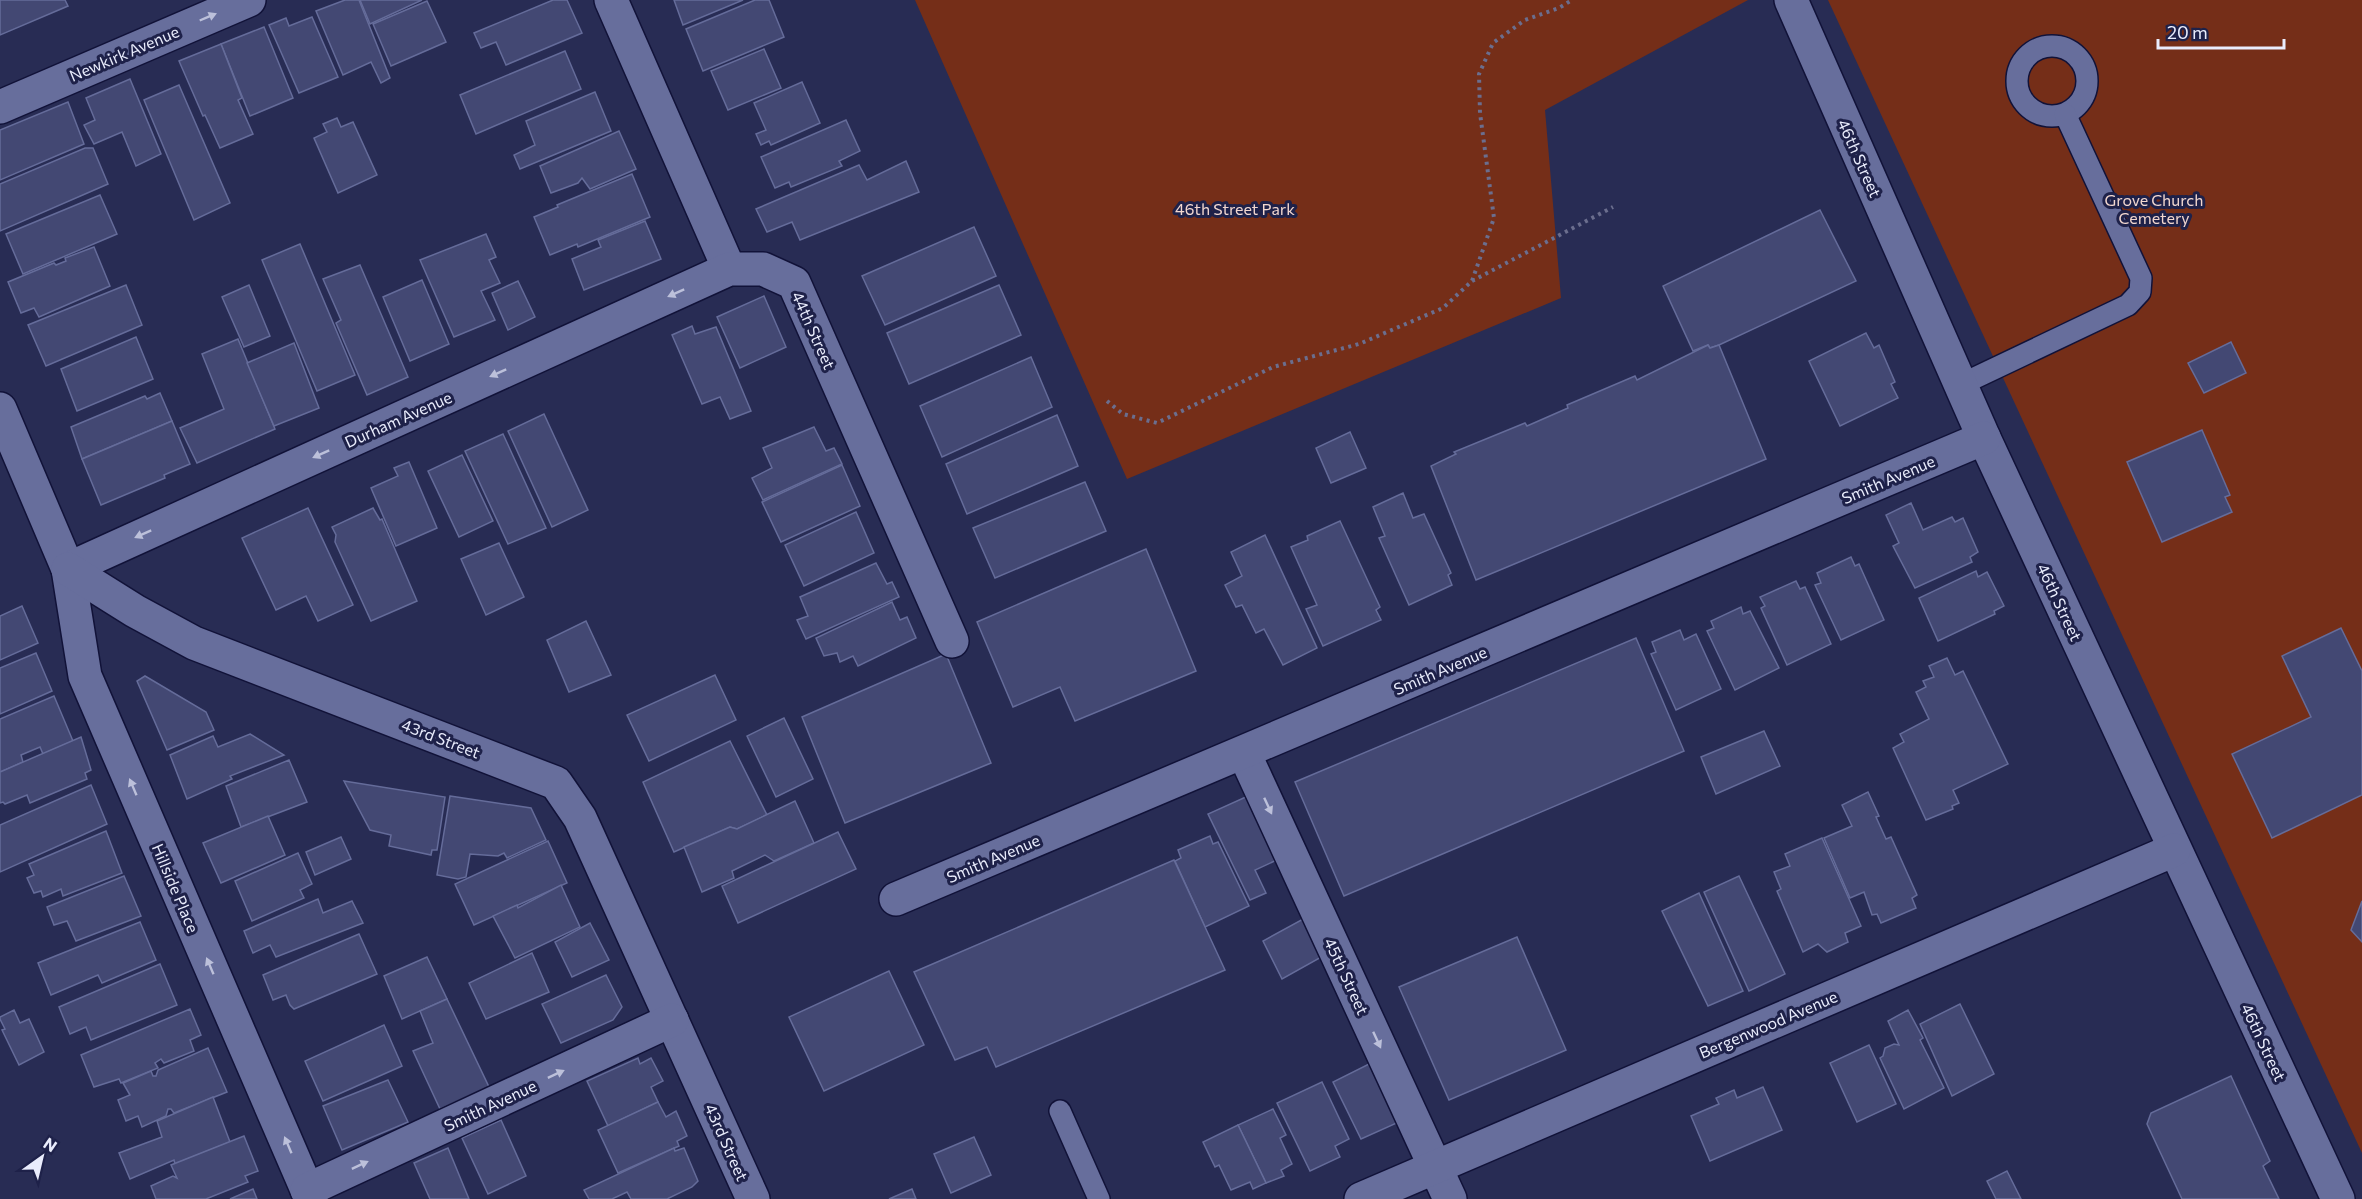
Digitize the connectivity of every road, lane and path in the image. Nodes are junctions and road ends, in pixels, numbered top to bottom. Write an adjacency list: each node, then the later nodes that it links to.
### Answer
1 (249, 0): 5 (street, Newkirk Avenue, one-way to 1)
2 (611, 0): 8 (street)
3 (1572, 0): 9 (path)
4 (1791, 0): 10 (street, 46th Street)
5 (0, 106)
6 (2065, 114): 10 (lane)
7 (1613, 207): 9 (path)
8 (729, 269): 14 (street, Durham Avenue, one-way to 14); 15 (street, 44th Street)
9 (1472, 281): 11 (path)
10 (1960, 385): 13 (street, 46th Street)
11 (1107, 401)
12 (0, 409): 14 (street)
13 (1984, 438): 16 (street, Smith Avenue); 17 (street, 46th Street)
14 (68, 568): 19 (street, 43rd Street); 22 (street, Hillside Place, one-way to 14)
15 (952, 641)
16 (1244, 753): 18 (street, Smith Avenue); 21 (street, 45th Street, one-way to 21)
17 (2174, 850): 21 (street, Bergenwood Avenue); 27 (street, 46th Street)
18 (896, 899)
19 (672, 1020): 22 (street, Smith Avenue, one-way to 19); 23 (street, 43rd Street)
20 (1060, 1110): 24 (lane)
21 (1435, 1167): 25 (street, Bergenwood Avenue); 26 (street, 45th Street)
22 (309, 1194)
23 (753, 1199)
24 (1100, 1199)
25 (1361, 1199)
26 (1450, 1199)
27 (2338, 1199)

